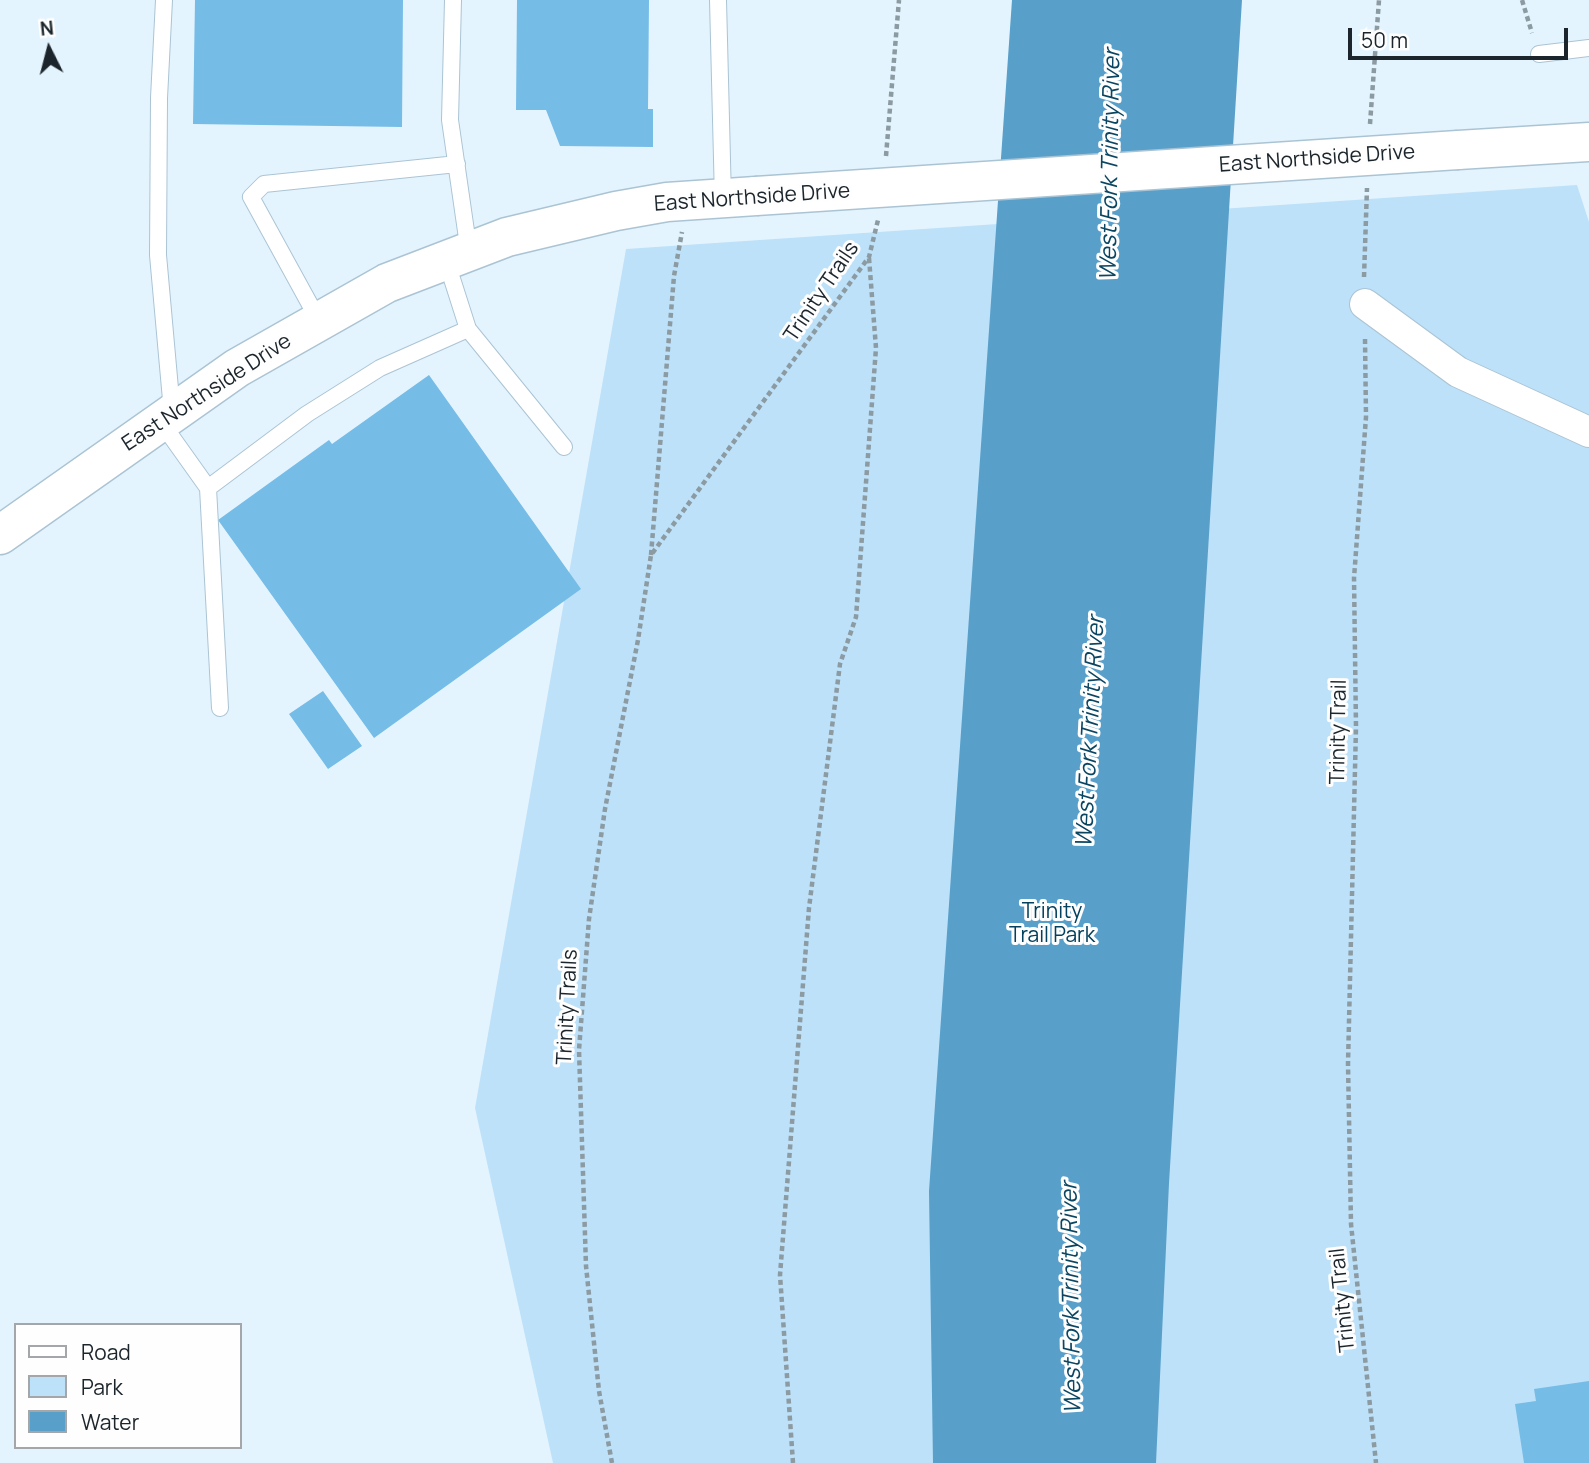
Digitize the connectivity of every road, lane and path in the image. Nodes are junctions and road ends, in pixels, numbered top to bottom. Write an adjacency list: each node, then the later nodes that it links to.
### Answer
1 (164, 0): 21 (lane)
2 (453, 0): 11 (lane)
3 (899, 0): 12 (path)
4 (1379, 0): 9 (path)
5 (1522, 0): 8 (path)
6 (720, 4): 14 (lane)
7 (1589, 48): 8 (lane)
8 (1539, 54)
9 (1370, 138)
10 (1588, 146): 14 (street, East Northside Drive, bridge)
11 (457, 164): 16 (lane); 19 (lane)
12 (884, 169)
13 (1368, 179): 18 (path, Trinity Trail)
14 (722, 199): 16 (street, East Northside Drive); 26 (path, Trinity Trails)
15 (879, 208): 17 (path, Trinity Trails)
16 (458, 256): 19 (street, East Northside Drive); 20 (lane)
17 (869, 257): 26 (path, Trinity Trails); 29 (path)
18 (1364, 304): 22 (street); 30 (path, Trinity Trail)
19 (319, 321): 21 (street, East Northside Drive)
20 (468, 329): 23 (lane); 24 (lane)
21 (167, 418): 24 (lane); 25 (street, East Northside Drive)
22 (1589, 432)
23 (565, 447)
24 (208, 488): 27 (lane)
25 (0, 535)
26 (650, 555): 28 (path, Trinity Trails)
27 (220, 708)
28 (612, 1463)
29 (793, 1463)
30 (1376, 1463)

